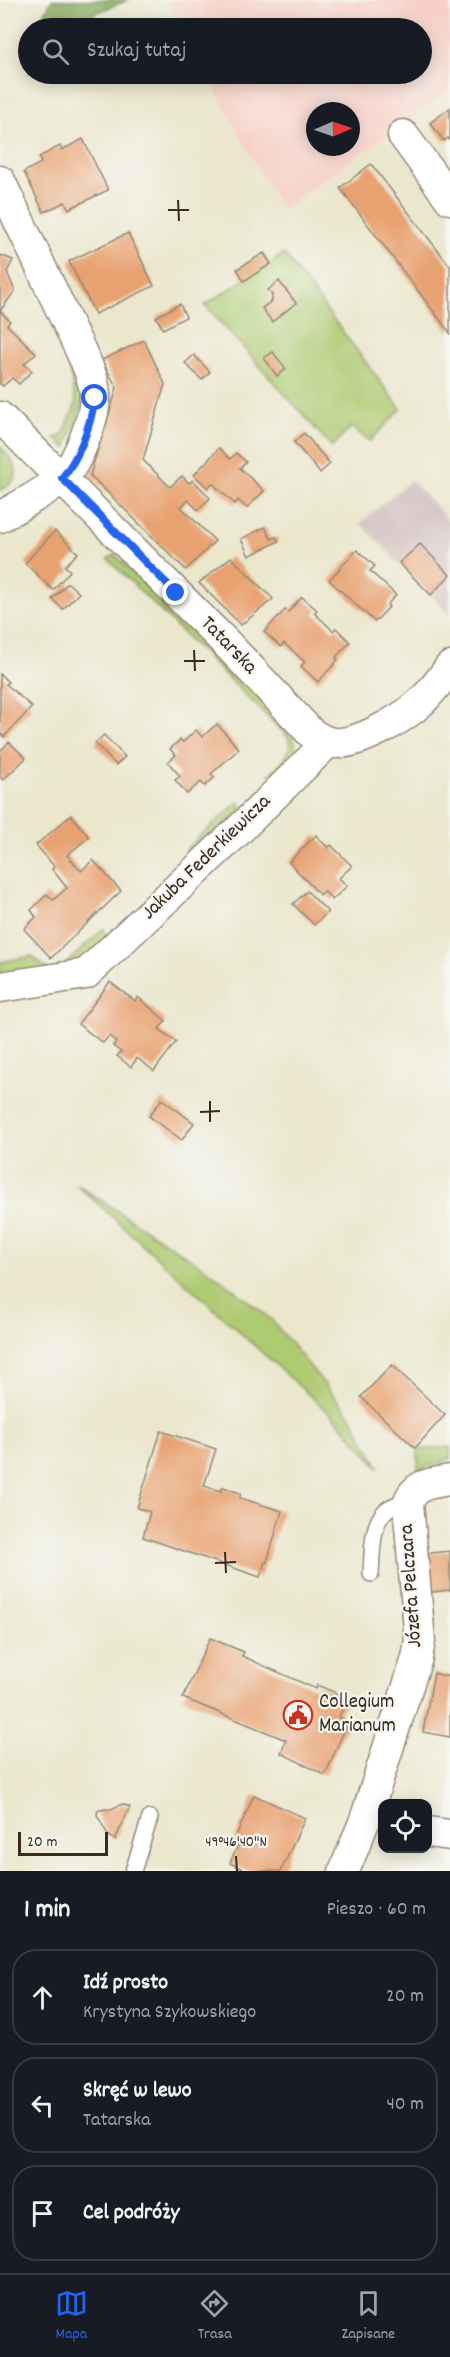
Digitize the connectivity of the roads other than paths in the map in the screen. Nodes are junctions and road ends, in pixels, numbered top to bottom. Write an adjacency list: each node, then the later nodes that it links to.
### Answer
1 (403, 135): 3 (street)
2 (0, 182): 5 (street)
3 (450, 199)
4 (0, 417): 5 (street, Tatarska)
5 (62, 478): 6 (street); 8 (street, Tatarska)
6 (0, 516)
7 (450, 667): 8 (street)
8 (328, 742): 9 (street, Jakuba Federkiewicza)
9 (0, 987)
10 (450, 1480): 11 (street)
11 (412, 1496): 12 (lane); 14 (street, Józefa Pelczara)
12 (371, 1574)
13 (150, 1818): 17 (lane)
14 (374, 1823): 18 (street, Józefa Pelczara)
15 (432, 1833): 16 (street)
16 (450, 1835)
17 (133, 1871)
18 (344, 1871)

